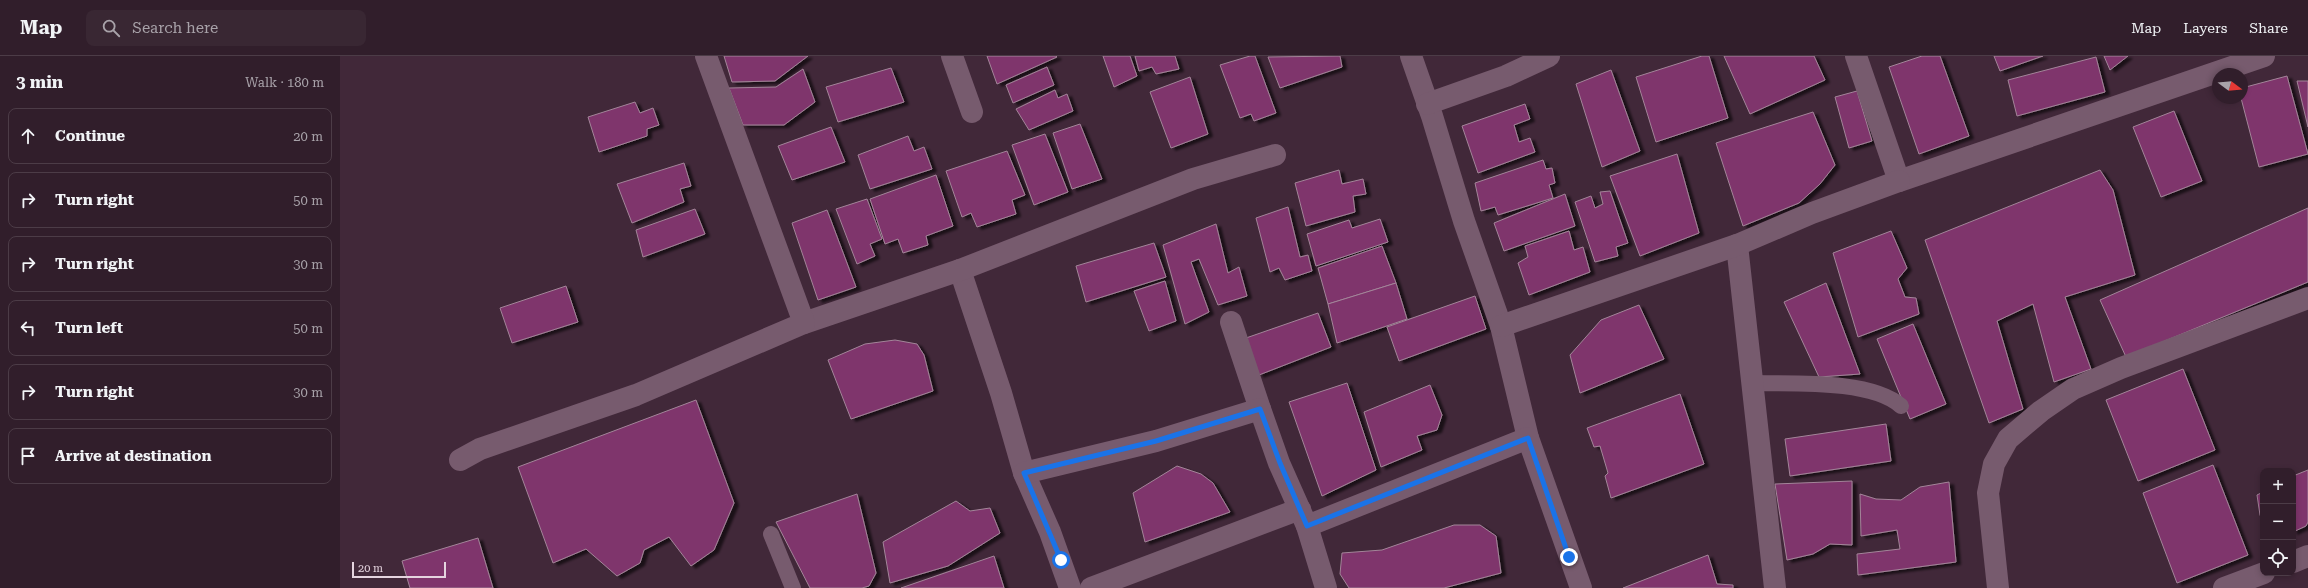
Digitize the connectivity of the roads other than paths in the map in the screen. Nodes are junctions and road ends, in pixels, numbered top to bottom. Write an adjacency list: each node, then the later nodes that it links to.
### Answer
1 (706, 56): 14 (street)
2 (952, 56): 8 (street)
3 (1411, 56): 7 (street)
4 (1549, 56): 7 (street)
5 (1856, 56): 10 (street)
6 (2264, 56): 10 (street)
7 (1427, 104): 16 (street)
8 (972, 112)
9 (1275, 154): 12 (street)
10 (1899, 181): 11 (street)
11 (1737, 245): 16 (street); 17 (street)
12 (960, 270): 14 (street); 22 (street)
13 (2308, 298): 34 (street)
14 (804, 322): 21 (street)
15 (1231, 322): 19 (street)
16 (1501, 326): 20 (street)
17 (1752, 382): 18 (lane); 33 (street)
18 (1900, 406)
19 (1260, 409): 22 (street); 23 (street)
20 (1528, 438): 23 (street); 32 (street)
21 (460, 460)
22 (1024, 473): 29 (street)
23 (1303, 518): 30 (street); 31 (street)
24 (771, 534): 28 (lane)
25 (2308, 556): 26 (street)
26 (2296, 561)
27 (2260, 574): 35 (street)
28 (792, 588)
29 (1070, 588)
30 (1091, 588)
31 (1326, 588)
32 (1581, 588)
33 (1775, 588)
34 (1998, 588)
35 (2224, 588)

